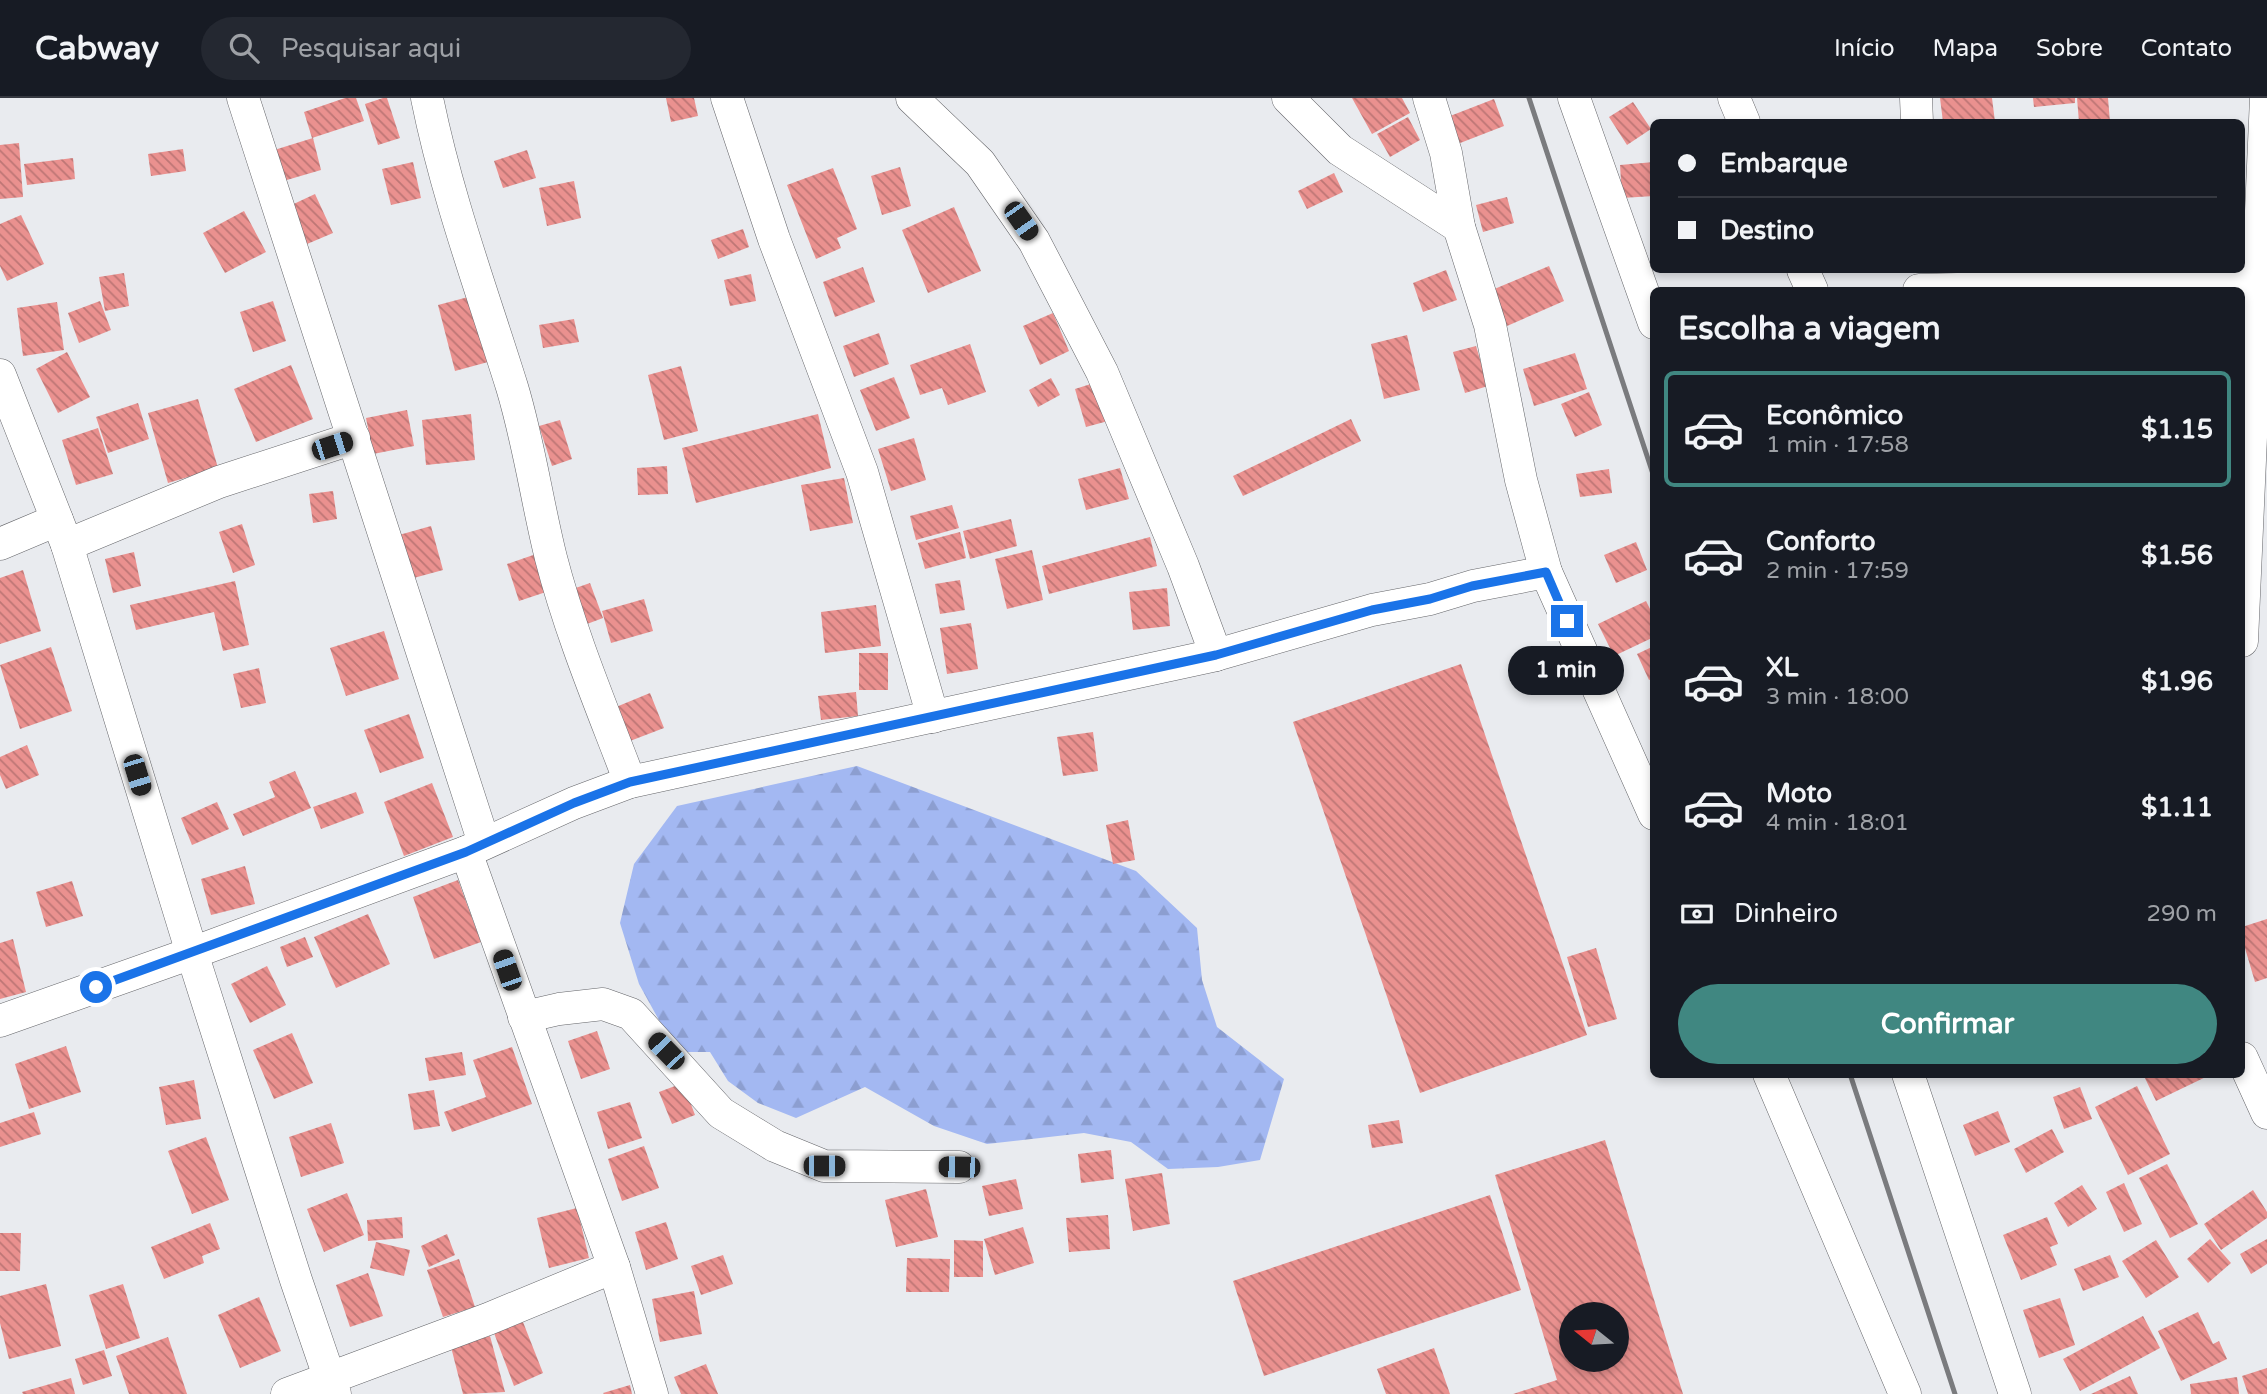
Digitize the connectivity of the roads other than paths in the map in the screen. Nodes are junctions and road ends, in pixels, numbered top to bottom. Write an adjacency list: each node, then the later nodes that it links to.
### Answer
1 (243, 98): 18 (street)
2 (427, 98): 25 (street)
3 (727, 98): 24 (street)
4 (912, 98): 23 (street)
5 (1288, 98): 13 (street)
6 (1429, 98): 13 (street)
7 (1574, 98): 16 (street)
8 (1734, 98): 11 (street)
9 (1916, 98): 12 (street)
10 (2266, 98): 14 (street)
11 (1743, 119)
12 (1917, 119)
13 (1459, 227): 21 (street)
14 (2262, 281): 15 (street); 22 (street)
15 (2034, 287)
16 (1650, 312)
17 (0, 375): 19 (street)
18 (354, 438): 19 (street); 27 (street)
19 (62, 533): 20 (street); 28 (street)
20 (0, 544)
21 (1546, 572): 23 (street); 26 (street)
22 (2245, 587)
23 (1216, 655): 24 (street)
24 (933, 717): 25 (street)
25 (630, 782): 27 (street)
26 (1650, 805)
27 (475, 847): 28 (street); 29 (street)
28 (192, 953): 30 (street); 39 (street)
29 (524, 1017): 37 (street); 38 (street)
30 (0, 1021)
31 (2267, 1052): 32 (street)
32 (2245, 1057)
33 (2245, 1064): 36 (street)
34 (1771, 1078): 42 (street)
35 (1909, 1078): 43 (street)
36 (2267, 1112)
37 (959, 1167)
38 (614, 1267): 39 (street); 41 (street)
39 (333, 1387): 40 (street)
40 (287, 1394)
41 (652, 1394)
42 (1905, 1394)
43 (2015, 1394)

